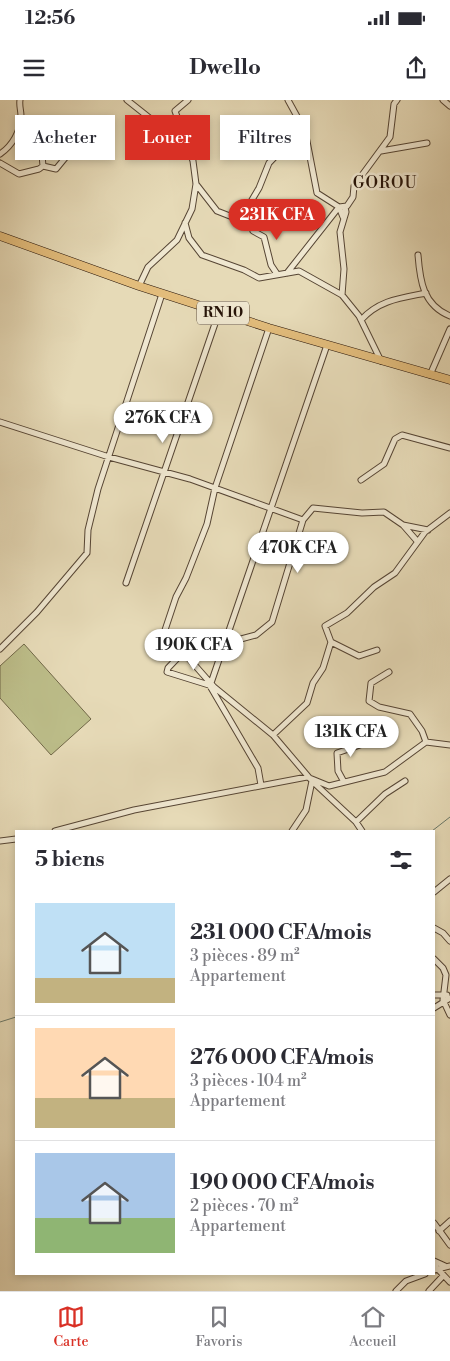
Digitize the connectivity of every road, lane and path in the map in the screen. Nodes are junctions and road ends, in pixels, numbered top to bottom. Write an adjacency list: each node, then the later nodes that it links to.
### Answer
1 (20, 100): 9 (street)
2 (127, 100): 10 (street)
3 (188, 100): 11 (street)
4 (288, 100): 12 (street)
5 (388, 100): 7 (street)
6 (443, 100): 8 (street)
7 (396, 102): 15 (street)
8 (450, 106)
9 (21, 115)
10 (146, 115)
11 (177, 115)
12 (296, 115)
13 (15, 139): 16 (street)
14 (427, 143): 15 (street)
15 (380, 151): 25 (street)
16 (0, 154)
17 (310, 157): 25 (street)
18 (42, 160): 23 (street)
19 (63, 160): 23 (street)
20 (192, 160): 24 (street)
21 (272, 160): 24 (street)
22 (0, 163): 23 (street)
23 (43, 166)
24 (196, 184): 26 (street)
25 (342, 207): 30 (street); 35 (street)
26 (185, 223): 31 (street); 32 (street)
27 (253, 231): 31 (street)
28 (0, 236): 32 (main road, RN 10)
29 (418, 255): 33 (street)
30 (287, 273): 31 (street); 35 (street)
31 (277, 274)
32 (139, 286): 34 (main road, RN 10)
33 (426, 293): 37 (street); 38 (street)
34 (162, 294): 36 (main road, RN 10); 47 (street)
35 (342, 294): 38 (street)
36 (219, 312): 39 (main road, RN 10); 48 (street)
37 (450, 316)
38 (362, 320): 42 (street)
39 (269, 328): 41 (main road, RN 10); 50 (street)
40 (450, 329): 43 (street)
41 (327, 345): 42 (main road, RN 10); 51 (street)
42 (381, 362): 43 (main road, RN 10)
43 (430, 376): 44 (main road, RN 10)
44 (450, 380)
45 (0, 422): 47 (street)
46 (450, 448): 49 (street)
47 (109, 457): 48 (street); 61 (street)
48 (165, 471): 50 (street); 57 (street)
49 (361, 480)
50 (216, 488): 51 (street); 58 (street)
51 (272, 510): 53 (street); 60 (street)
52 (450, 513): 55 (street)
53 (303, 520): 54 (street); 60 (street)
54 (403, 525): 55 (street); 56 (street)
55 (428, 530): 56 (street)
56 (417, 541): 59 (street)
57 (126, 583)
58 (165, 630)
59 (331, 642): 62 (street); 66 (street)
60 (226, 643): 65 (street)
61 (0, 649)
62 (377, 650)
63 (184, 651): 63 (street); 65 (street); 65 (street)
64 (389, 672): 68 (street)
65 (212, 685): 66 (street); 74 (street)
66 (273, 735): 70 (street)
67 (365, 741): 73 (street)
68 (426, 742): 69 (street); 73 (street)
69 (449, 743)
70 (306, 776): 71 (street); 73 (street); 74 (street)
71 (312, 781): 75 (street); 77 (street)
72 (405, 781): 75 (street)
73 (344, 782)
74 (261, 785): 76 (street)
75 (356, 822): 78 (street)
76 (59, 830)
77 (293, 830)
78 (361, 830)
79 (15, 839): 80 (street)
80 (0, 841)
81 (450, 879): 82 (street)
82 (435, 891)
83 (435, 929): 84 (street)
84 (450, 941)
85 (435, 960): 86 (street)
86 (447, 997): 87 (street); 88 (street)
87 (435, 1007)
88 (450, 1015)
89 (450, 1221): 91 (street)
90 (435, 1224): 91 (street)
91 (439, 1230): 92 (street)
92 (450, 1245)
93 (435, 1261): 94 (street)
94 (447, 1266): 95 (street)
95 (435, 1268): 97 (street)
96 (422, 1275): 99 (street)
97 (442, 1276): 98 (street); 100 (street)
98 (450, 1282)
99 (396, 1291)
100 (429, 1291)

